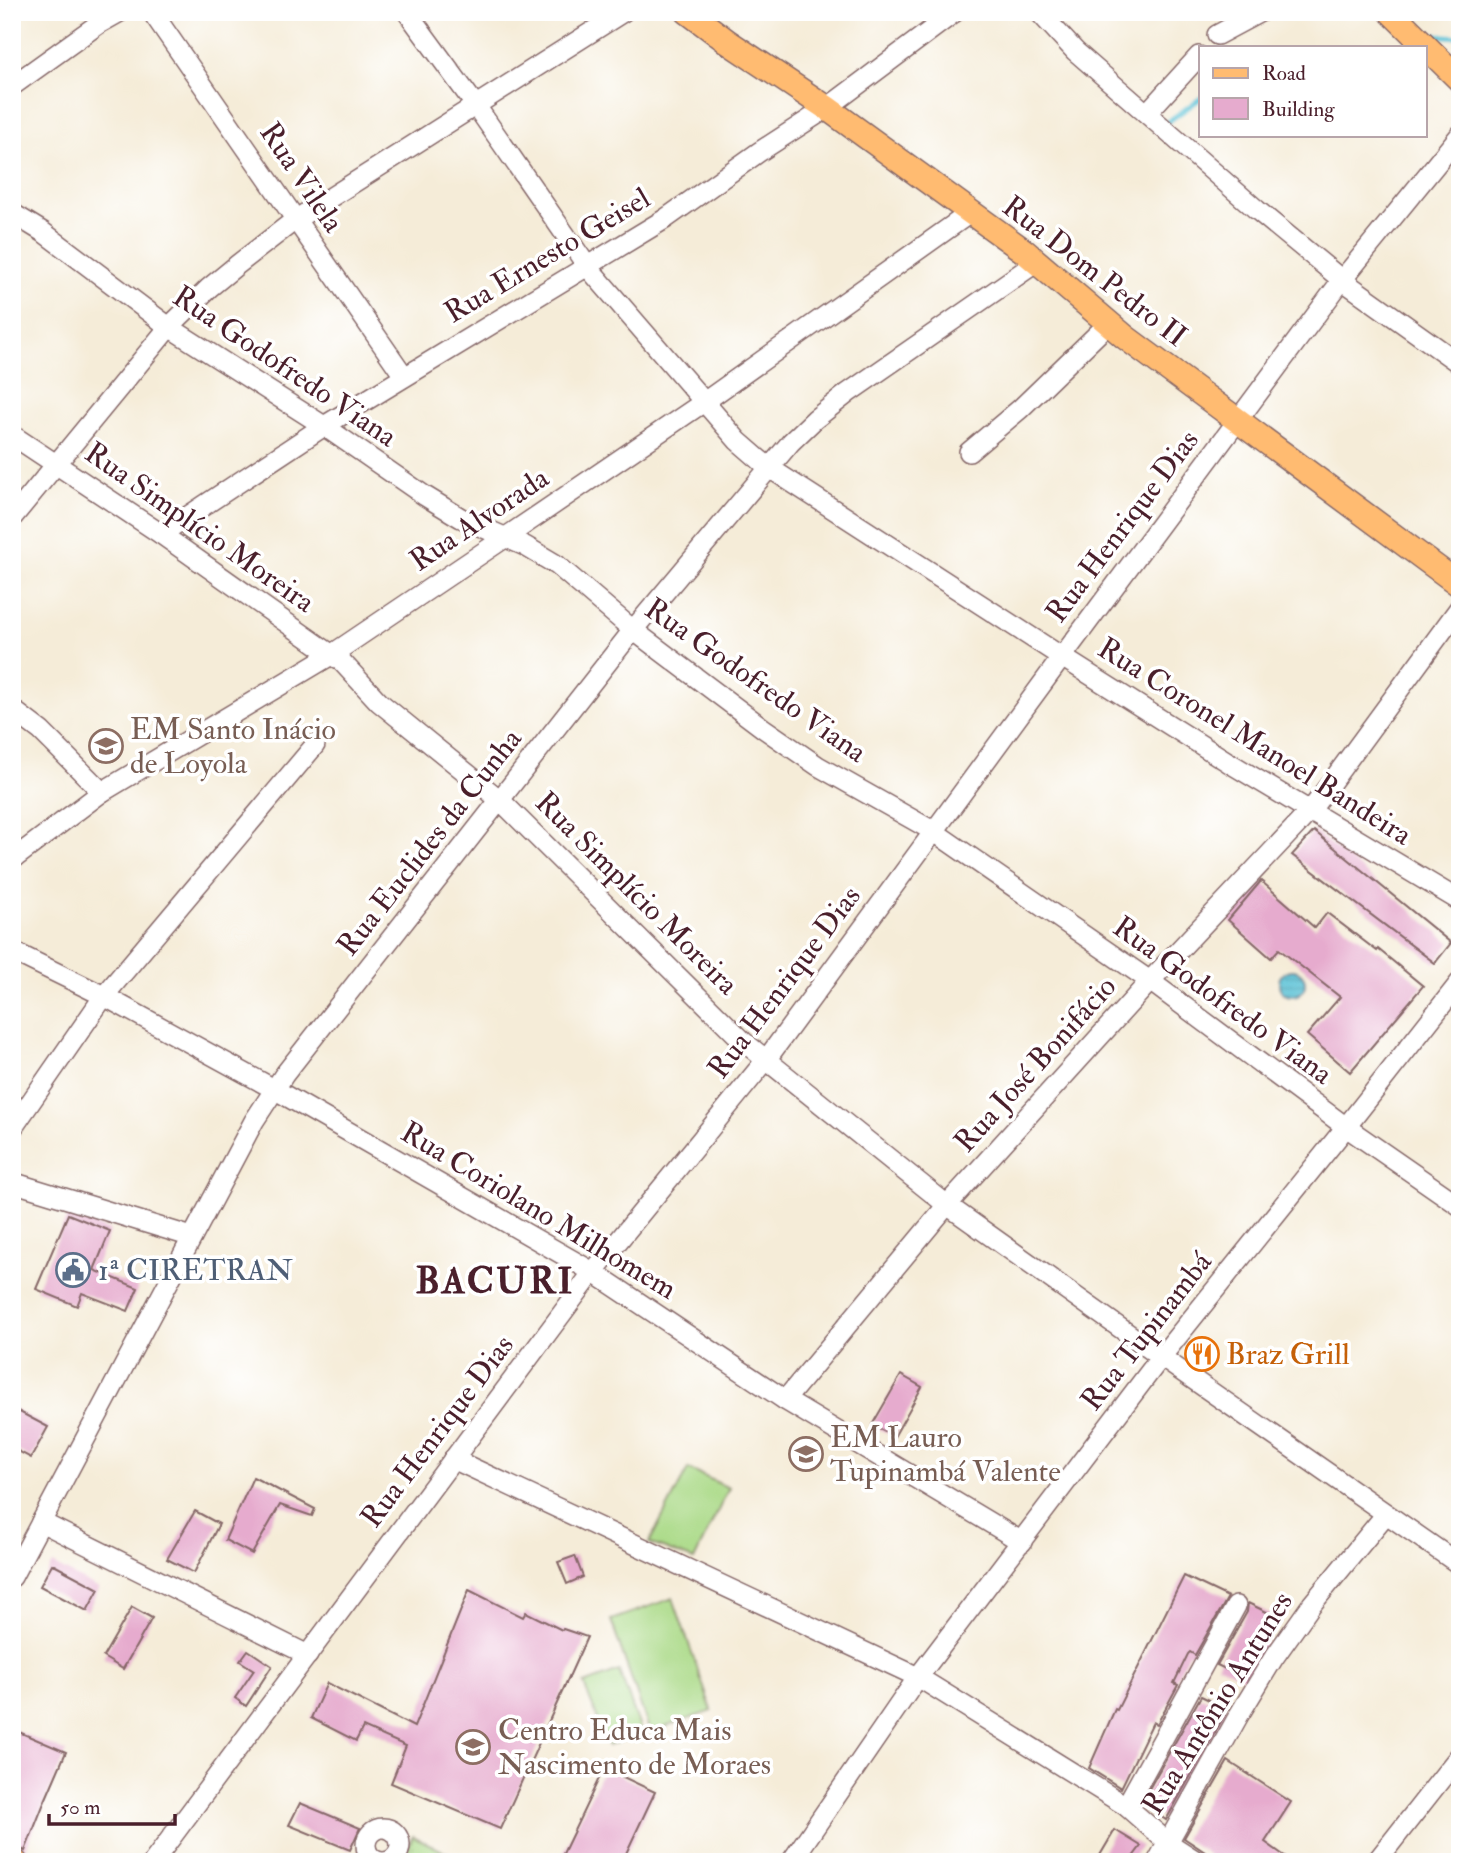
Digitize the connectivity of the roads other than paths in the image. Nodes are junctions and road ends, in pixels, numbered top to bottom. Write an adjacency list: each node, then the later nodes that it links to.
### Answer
1 (120, 12): 15 (street)
2 (152, 12): 22 (street, Rua Vilela)
3 (407, 12): 16 (street, Rua Coronel Manoel Bandeira)
4 (622, 12): 16 (street)
5 (688, 12): 17 (main road, Rua Dom Pedro II)
6 (955, 12): 17 (street, Rua Ernesto Geisel)
7 (1039, 12): 18 (street)
8 (1260, 12): 10 (street)
9 (1391, 12): 12 (main road)
10 (1217, 35)
11 (1426, 46): 14 (main road)
12 (1426, 46)
13 (1199, 56): 18 (street)
14 (1460, 80)
15 (12, 86)
16 (476, 106): 22 (street); 24 (street, Rua Coronel Manoel Bandeira)
17 (827, 108): 21 (main road, Rua Dom Pedro II); 24 (street, Rua Ernesto Geisel)
18 (1147, 113): 25 (street)
19 (1460, 135): 25 (street, Rua Henrique Dias)
20 (12, 213): 27 (street, Rua Godofredo Viana)
21 (977, 218): 23 (main road, Rua Dom Pedro II); 30 (street, Rua Alvorada)
22 (295, 220): 27 (street); 29 (street, Rua Vilela)
23 (1031, 257): 26 (main road, Rua Dom Pedro II); 36 (street, Rua Euclides da Cunha)
24 (587, 266): 29 (street, Rua Ernesto Geisel); 30 (street, Rua Coronel Manoel Bandeira)
25 (1342, 280): 28 (street); 31 (street, Rua Henrique Dias)
26 (1109, 323): 31 (main road, Rua Dom Pedro II); 34 (street)
27 (169, 327): 32 (street, Rua Godofredo Viana); 35 (street)
28 (1460, 364)
29 (404, 376): 32 (street, Rua Ernesto Geisel)
30 (708, 407): 36 (street, Rua Coronel Manoel Bandeira); 39 (street, Rua Alvorada)
31 (1237, 421): 40 (main road, Rua Dom Pedro II); 43 (street, Rua Henrique Dias)
32 (324, 426): 38 (street, Rua Ernesto Geisel); 39 (street, Rua Godofredo Viana)
33 (12, 435): 35 (street, Rua Simplício Moreira)
34 (969, 452)
35 (57, 464): 37 (street); 38 (street, Rua Simplício Moreira)
36 (768, 467): 42 (street, Rua Euclides da Cunha); 43 (street, Rua Coronel Manoel Bandeira)
37 (12, 518)
38 (161, 534): 44 (street, Rua Simplício Moreira)
39 (506, 537): 42 (street, Rua Godofredo Viana); 44 (street, Rua Alvorada)
40 (1460, 585)
41 (1460, 607): 49 (street, Rua José Bonifácio)
42 (633, 630): 48 (street, Rua Euclides da Cunha); 50 (street, Rua Godofredo Viana)
43 (1062, 657): 49 (street, Rua Coronel Manoel Bandeira); 50 (street, Rua Henrique Dias)
44 (337, 659): 47 (street, Rua Alvorada); 48 (street, Rua Simplício Moreira)
45 (12, 709): 47 (street)
46 (315, 746): 56 (street)
47 (102, 792): 51 (street, Rua Alvorada)
48 (500, 800): 57 (street, Rua Simplício Moreira); 58 (street, Rua Euclides da Cunha)
49 (1311, 810): 52 (street, Rua Coronel Manoel Bandeira); 54 (street, Rua José Bonifácio)
50 (933, 831): 54 (street, Rua Godofredo Viana); 57 (street, Rua Henrique Dias)
51 (12, 860)
52 (1460, 901)
53 (12, 951): 56 (street, Rua Coriolano Milhomem)
54 (1150, 981): 59 (street, Rua Godofredo Viana); 62 (street, Rua José Bonifácio)
55 (1460, 982): 59 (street, Rua Tupinambá)
56 (104, 996): 58 (street, Rua Coriolano Milhomem); 60 (street)
57 (766, 1060): 62 (street, Rua Simplício Moreira); 65 (street, Rua Henrique Dias)
58 (274, 1089): 64 (street, Rua Euclides da Cunha); 65 (street, Rua Coriolano Milhomem)
59 (1346, 1127): 63 (street, Rua Godofredo Viana); 66 (street, Rua Tupinambá)
60 (12, 1129)
61 (12, 1182): 64 (street)
62 (947, 1205): 66 (street, Rua Simplício Moreira); 67 (street, Rua José Bonifácio)
63 (1460, 1206)
64 (192, 1237): 70 (street, Rua Euclides da Cunha)
65 (593, 1272): 67 (street, Rua Coriolano Milhomem); 68 (street, Rua Henrique Dias)
66 (1161, 1357): 69 (street, Rua Simplício Moreira); 71 (street, Rua Tupinambá)
67 (785, 1400): 71 (street, Rua Coriolano Milhomem)
68 (453, 1459): 75 (street, Rua Henrique Dias); 76 (street)
69 (1386, 1514): 72 (street, Rua Simplício Moreira); 79 (street, Rua Antônio Antunes)
70 (41, 1522): 73 (street, Rua Euclides da Cunha); 75 (street)
71 (1022, 1542): 76 (street, Rua Tupinambá)
72 (1460, 1565)
73 (12, 1577)
74 (1236, 1606): 78 (street)
75 (308, 1655): 80 (street, Rua Henrique Dias)
76 (918, 1677): 78 (street); 81 (street, Rua Tupinambá)
77 (1460, 1755): 84 (street)
78 (1126, 1807): 79 (street)
79 (1167, 1842): 82 (street, Rua Antônio Antunes); 83 (street)
80 (153, 1862)
81 (791, 1862)
82 (1157, 1862)
83 (1198, 1862)
84 (1376, 1862)

